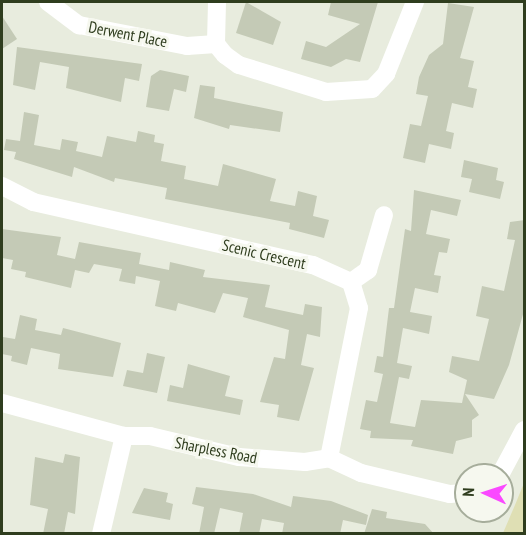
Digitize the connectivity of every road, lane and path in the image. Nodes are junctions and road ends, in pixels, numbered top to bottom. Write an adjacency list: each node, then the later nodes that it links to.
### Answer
1 (48, 2): 4 (street, Derwent Place)
2 (217, 2): 4 (street)
3 (415, 2): 4 (street)
4 (216, 44)
5 (2, 186): 7 (street, Scenic Crescent)
6 (384, 215): 7 (street)
7 (351, 282): 11 (street)
8 (2, 403): 10 (street, Sharpless Road)
9 (525, 430): 12 (street)
10 (124, 436): 11 (street, Sharpless Road); 14 (street)
11 (329, 458): 13 (street)
12 (507, 463)
13 (454, 494)
14 (101, 534)

